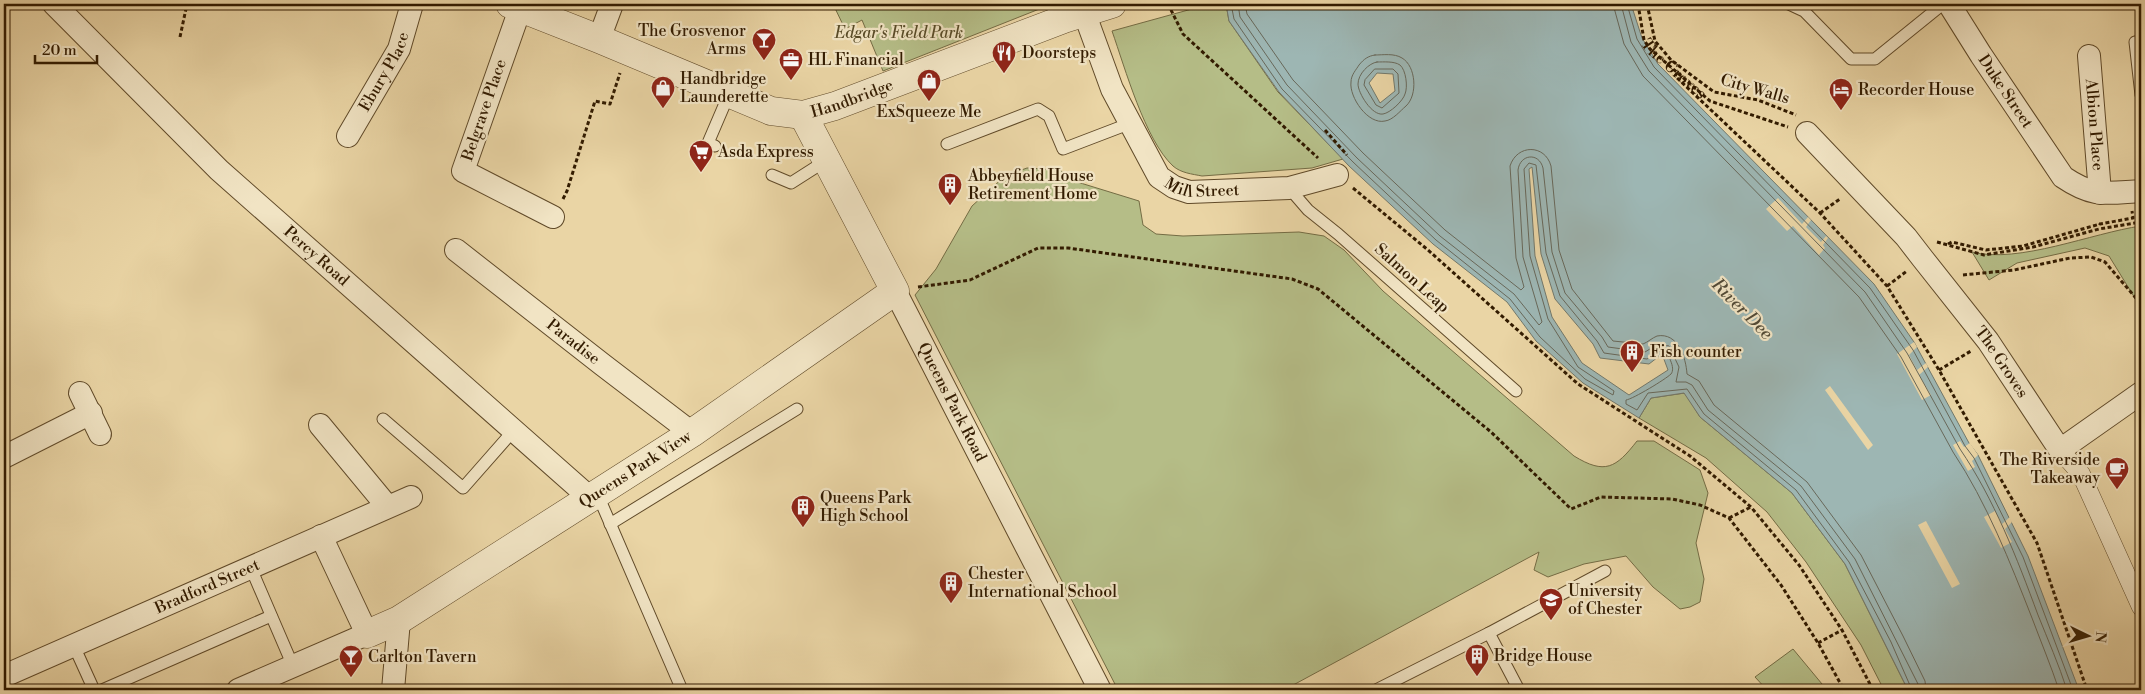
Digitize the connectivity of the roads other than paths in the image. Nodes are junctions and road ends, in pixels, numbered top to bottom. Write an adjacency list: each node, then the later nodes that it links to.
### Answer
1 (54, 4): 37 (street, Percy Road)
2 (412, 4): 18 (street, Ebury Place)
3 (612, 4): 10 (street)
4 (1112, 4): 9 (street, Handbridge)
5 (1789, 4): 6 (lane)
6 (1943, 4)
7 (1949, 4): 26 (street, Duke Street)
8 (515, 6): 10 (street, Handbridge); 27 (street, Belgrave Place)
9 (1084, 12): 15 (street, Handbridge); 16 (street, Mill Street)
10 (599, 39): 13 (street, Handbridge)
11 (2135, 42): 14 (lane)
12 (2089, 56): 26 (street, Albion Place)
13 (730, 94): 15 (street, Handbridge); 20 (lane)
14 (2141, 95)
15 (803, 115): 21 (street, Queens Park Road)
16 (1131, 124): 19 (lane); 24 (street, Mill Street)
17 (1814, 133): 40 (street, The Groves)
18 (348, 136)
19 (946, 144)
20 (715, 146)
21 (828, 160): 22 (lane); 29 (street, Queens Park Road)
22 (772, 175)
23 (1337, 175): 24 (street, Mill Street)
24 (1290, 188): 30 (lane, Salmon Leap)
25 (2141, 191): 26 (street)
26 (2100, 193)
27 (554, 217)
28 (456, 250): 38 (street, Paradise)
29 (895, 291): 38 (street, Queens Park View); 62 (street, Queens Park Road)
30 (1516, 391)
31 (80, 393): 34 (street)
32 (2141, 393): 40 (street)
33 (797, 409): 45 (lane)
34 (91, 413): 39 (street); 41 (street)
35 (383, 419): 37 (lane)
36 (320, 425): 44 (street)
37 (514, 430): 42 (street, Percy Road)
38 (692, 433): 42 (street, Queens Park View)
39 (100, 434)
40 (2060, 450): 49 (street, The Groves)
41 (4, 457)
42 (593, 495): 45 (lane); 51 (street, Queens Park View)
43 (411, 497): 44 (street, Bradford Street)
44 (387, 506): 46 (street, Bradford Street)
45 (610, 524): 61 (lane)
46 (321, 536): 47 (street, Bradford Street); 53 (street)
47 (250, 566): 50 (lane); 54 (street, Bradford Street)
48 (1605, 571): 52 (lane)
49 (2141, 607)
50 (272, 616): 55 (lane); 58 (lane)
51 (398, 620): 53 (street, Queens Park View); 60 (street)
52 (1489, 633): 63 (lane); 64 (lane)
53 (367, 634): 55 (street)
54 (74, 646): 56 (street, Bradford Street); 57 (lane)
55 (293, 666): 59 (street)
56 (4, 676)
57 (94, 690)
58 (102, 690)
59 (238, 690)
60 (393, 690)
61 (682, 690)
62 (1100, 690)
63 (1376, 690)
64 (1519, 690)

